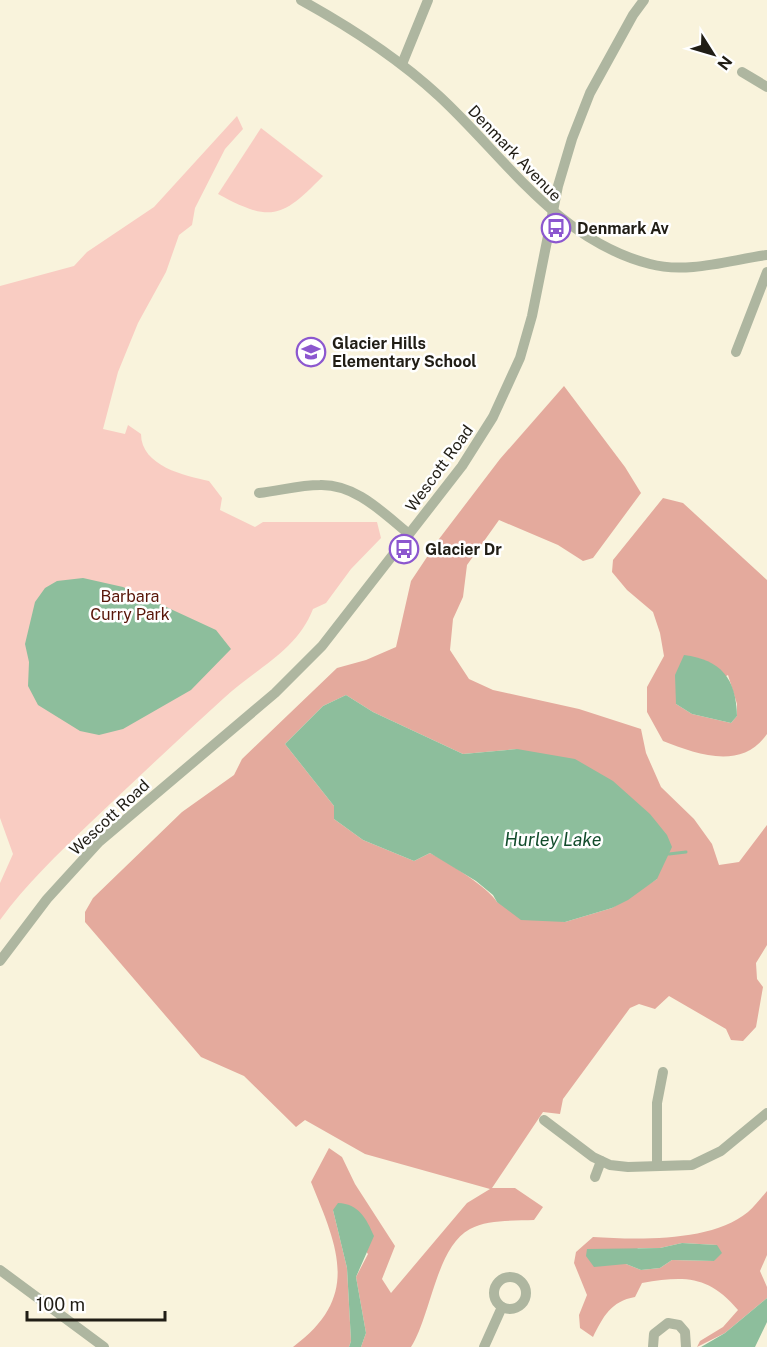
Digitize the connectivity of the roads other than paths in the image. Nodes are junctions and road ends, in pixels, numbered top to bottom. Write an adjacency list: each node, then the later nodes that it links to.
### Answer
1 (301, 0): 4 (street, Denmark Avenue)
2 (428, 0): 4 (street)
3 (644, 0): 7 (street, Wescott Road)
4 (402, 64): 7 (street, Denmark Avenue)
5 (742, 72): 6 (street)
6 (767, 87)
7 (554, 214): 8 (street, Denmark Avenue); 12 (street, Wescott Road)
8 (767, 255)
9 (767, 272): 10 (street)
10 (736, 352)
11 (259, 493): 12 (street)
12 (410, 534): 13 (street, Wescott Road)
13 (0, 961)
14 (663, 1072): 18 (street)
15 (767, 1113): 18 (street)
16 (544, 1120): 17 (street)
17 (602, 1161): 18 (street); 19 (street)
18 (657, 1166)
19 (595, 1177)
20 (0, 1270): 22 (street)
21 (502, 1307): 23 (street)
22 (104, 1347)
23 (484, 1347)
24 (653, 1347): 25 (street)
25 (686, 1347)

